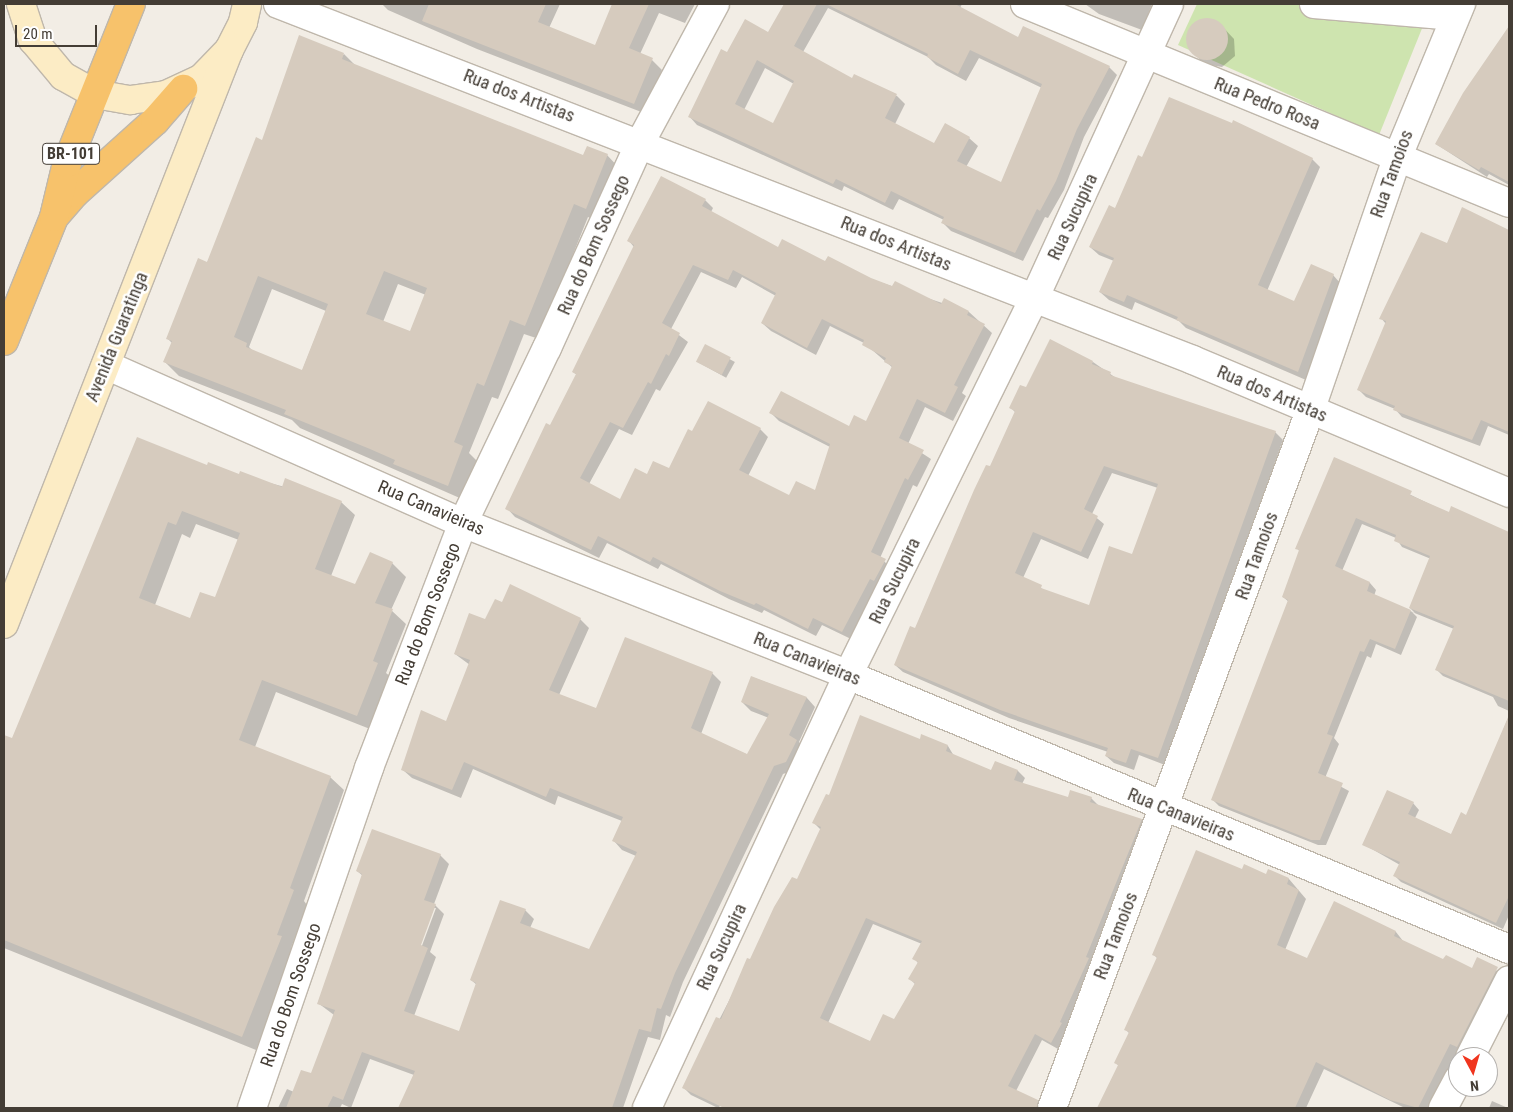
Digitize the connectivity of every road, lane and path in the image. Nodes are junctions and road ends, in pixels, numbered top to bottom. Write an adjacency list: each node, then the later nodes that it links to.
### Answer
1 (22, 4): 13 (main road)
2 (132, 4): 13 (highway, BR-101)
3 (247, 4): 10 (main road)
4 (278, 4): 14 (street, Rua dos Artistas)
5 (715, 4): 14 (street, Rua do Bom Sossego)
6 (1025, 4): 11 (street, Rua Pedro Rosa)
7 (1169, 4): 11 (street, Rua Sucupira)
8 (1314, 4): 9 (street)
9 (1458, 10): 15 (street, Rua Tamoios)
10 (229, 50): 12 (main road); 20 (main road, Avenida Guaratinga)
11 (1148, 56): 15 (street, Rua Pedro Rosa); 18 (street, Rua Sucupira)
12 (183, 89): 13 (main road); 17 (highway)
13 (95, 94): 17 (highway, BR-101)
14 (640, 143): 18 (street, Rua dos Artistas); 23 (street, Rua do Bom Sossego)
15 (1398, 156): 16 (street, Rua Pedro Rosa); 21 (street, Rua Tamoios)
16 (1509, 203)
17 (54, 217): 19 (highway, BR-101)
18 (1034, 299): 21 (street, Rua dos Artistas); 25 (street, Rua Sucupira)
19 (4, 340)
20 (106, 365): 23 (street, Rua Canavieiras); 24 (main road, Avenida Guaratinga)
21 (1310, 411): 22 (street, Rua dos Artistas); 26 (street, Rua Tamoios)
22 (1509, 493)
23 (463, 523): 25 (street, Rua Canavieiras); 31 (street, Rua do Bom Sossego)
24 (4, 624)
25 (848, 675): 26 (street, Rua Canavieiras); 30 (street, Rua Sucupira)
26 (1164, 808): 27 (street, Rua Canavieiras); 32 (street, Rua Tamoios)
27 (1509, 949)
28 (1509, 980): 29 (street)
29 (1475, 1047)
30 (650, 1107)
31 (252, 1108)
32 (1052, 1108)

